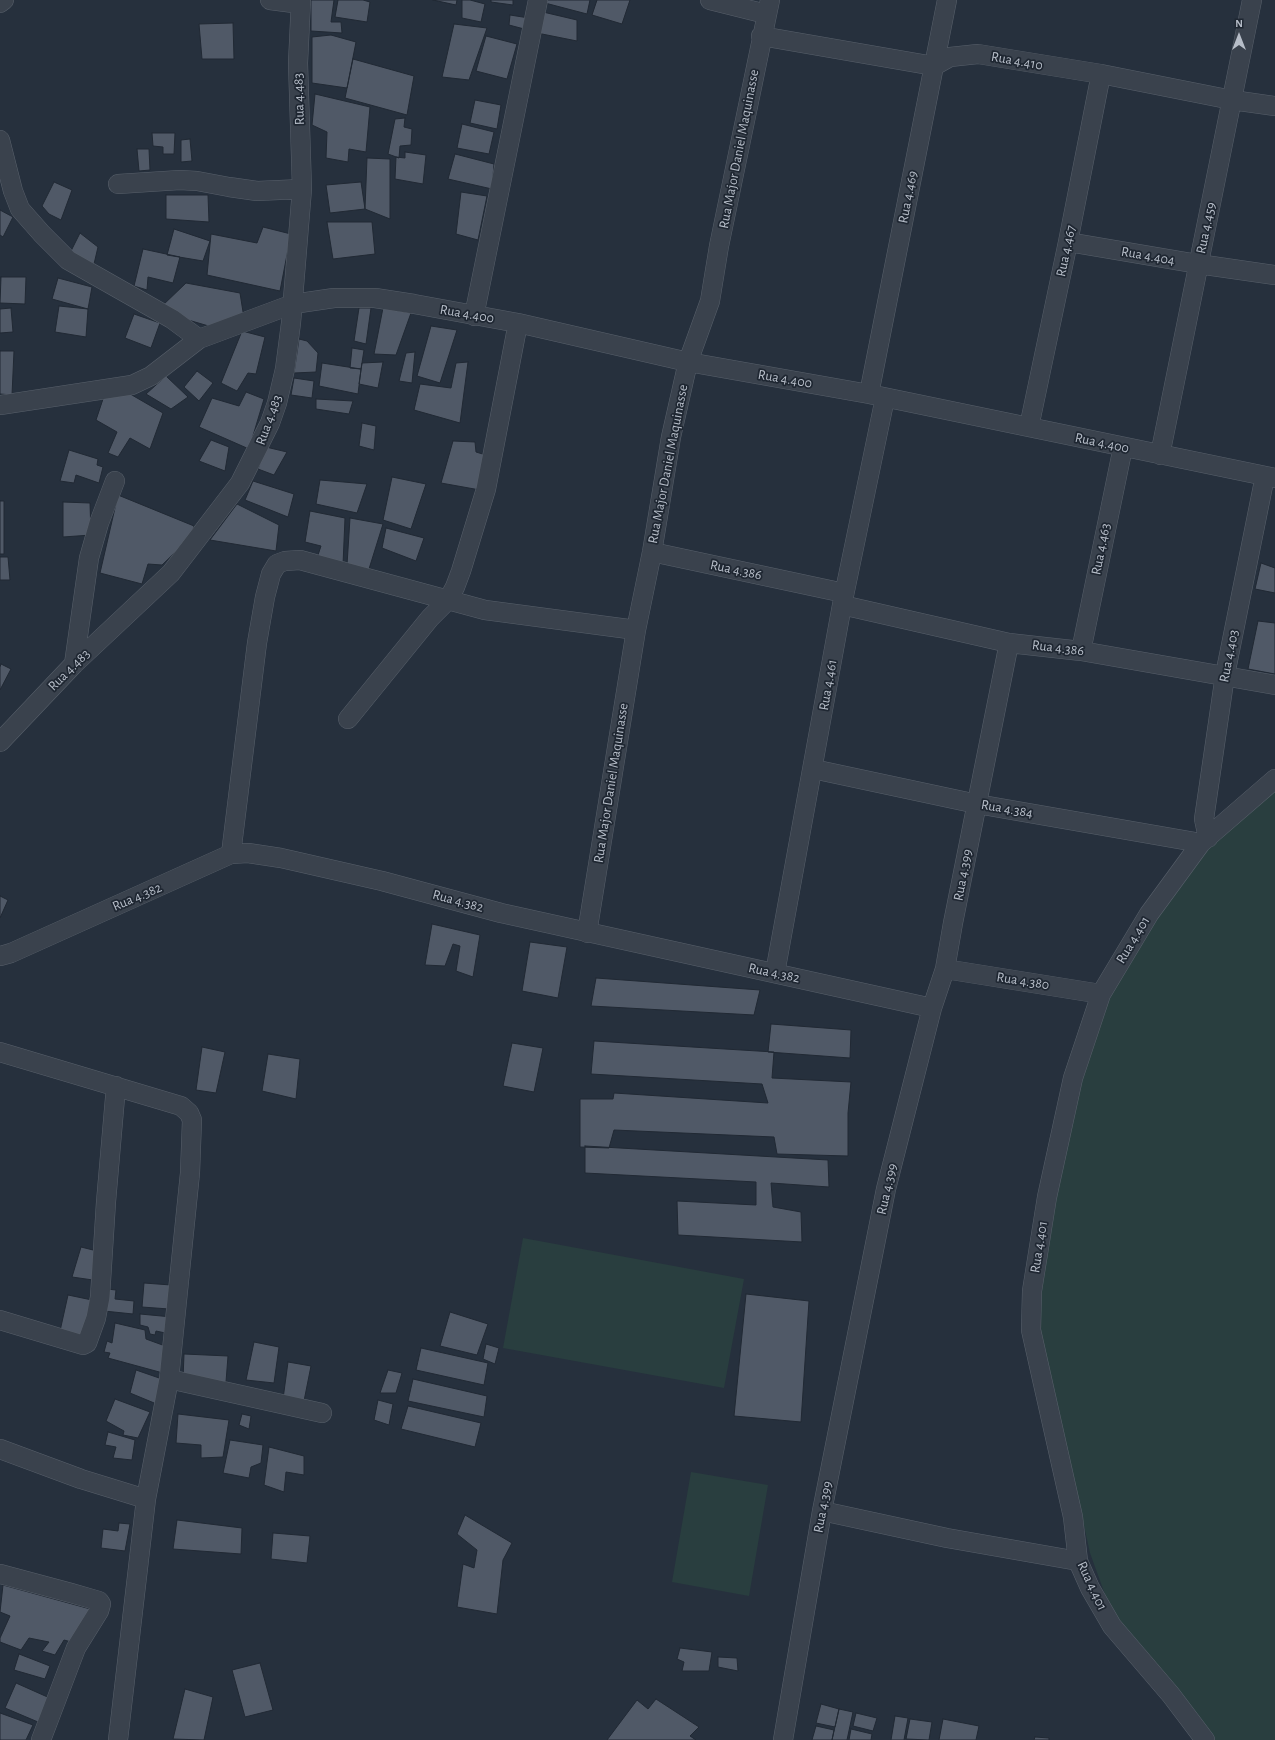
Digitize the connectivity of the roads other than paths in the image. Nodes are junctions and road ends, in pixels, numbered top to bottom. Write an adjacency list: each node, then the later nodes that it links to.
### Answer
1 (4, 0): 8 (street)
2 (270, 0): 7 (street)
3 (538, 0): 22 (street)
4 (710, 0): 9 (street)
5 (947, 0): 11 (street, Rua 4.469)
6 (1252, 0): 13 (street, Rua 4.459)
7 (301, 2): 17 (street, Rua 4.483)
8 (0, 3)
9 (768, 7): 10 (street, Rua Major Daniel Maquinasse)
10 (761, 36): 11 (street); 25 (street, Rua Major Daniel Maquinasse)
11 (934, 66): 12 (street, Rua 4.410); 26 (street, Rua 4.469)
12 (1101, 74): 13 (street, Rua 4.410); 18 (street, Rua 4.467)
13 (1232, 100): 14 (street, Rua 4.410); 19 (street, Rua 4.459)
14 (1275, 106)
15 (0, 140): 24 (street)
16 (118, 184): 17 (street)
17 (302, 189): 21 (street, Rua 4.483)
18 (1068, 242): 19 (street, Rua 4.404); 28 (street, Rua 4.467)
19 (1198, 264): 20 (street, Rua 4.404); 30 (street, Rua 4.459)
20 (1275, 275)
21 (293, 304): 22 (street, Rua 4.400); 24 (street, Rua 4.400); 39 (street, Rua 4.483)
22 (474, 316): 23 (street, Rua 4.400)
23 (518, 323): 25 (street, Rua 4.400); 35 (street)
24 (200, 339): 27 (street, Rua 4.400)
25 (688, 362): 26 (street, Rua 4.400); 33 (street, Rua Major Daniel Maquinasse)
26 (877, 396): 28 (street, Rua 4.400); 34 (street, Rua 4.461)
27 (0, 405)
28 (1029, 427): 29 (street, Rua 4.400)
29 (1123, 447): 30 (street, Rua 4.400); 38 (street, Rua 4.463)
30 (1160, 455): 31 (street, Rua 4.400)
31 (1270, 477): 40 (street, Rua 4.403)
32 (115, 481): 39 (street)
33 (652, 552): 34 (street, Rua 4.386); 36 (street, Rua Major Daniel Maquinasse)
34 (843, 599): 37 (street, Rua 4.386); 44 (street, Rua 4.461)
35 (448, 600): 36 (street); 42 (street); 48 (street)
36 (636, 630): 49 (street, Rua Major Daniel Maquinasse)
37 (1009, 643): 38 (street, Rua 4.386); 46 (street, Rua 4.399)
38 (1081, 651): 40 (street, Rua 4.386)
39 (74, 664): 43 (street, Rua 4.483)
40 (1225, 675): 41 (street, Rua 4.386); 47 (street, Rua 4.403)
41 (1275, 685)
42 (348, 719)
43 (0, 742)
44 (813, 769): 46 (street, Rua 4.384); 52 (street, Rua 4.461)
45 (1275, 779): 47 (street, Rua 4.401)
46 (977, 804): 47 (street, Rua 4.384); 51 (street, Rua 4.399)
47 (1205, 841): 53 (street, Rua 4.401)
48 (231, 854): 49 (street, Rua 4.382); 50 (street, Rua 4.382)
49 (587, 933): 52 (street, Rua 4.382)
50 (0, 956)
51 (945, 968): 53 (street, Rua 4.380); 54 (street, Rua 4.399)
52 (775, 973): 54 (street, Rua 4.382)
53 (1101, 994): 63 (street, Rua 4.401)
54 (932, 1008): 62 (street, Rua 4.399)
55 (0, 1052): 56 (street)
56 (116, 1086): 57 (street); 58 (street)
57 (0, 1320)
58 (169, 1379): 59 (street); 61 (street)
59 (322, 1413)
60 (0, 1449): 61 (street)
61 (146, 1499): 66 (street)
62 (822, 1511): 63 (street); 67 (street, Rua 4.399)
63 (1078, 1561): 68 (street, Rua 4.401)
64 (0, 1574): 65 (street)
65 (41, 1740)
66 (118, 1740)
67 (783, 1740)
68 (1205, 1740)

